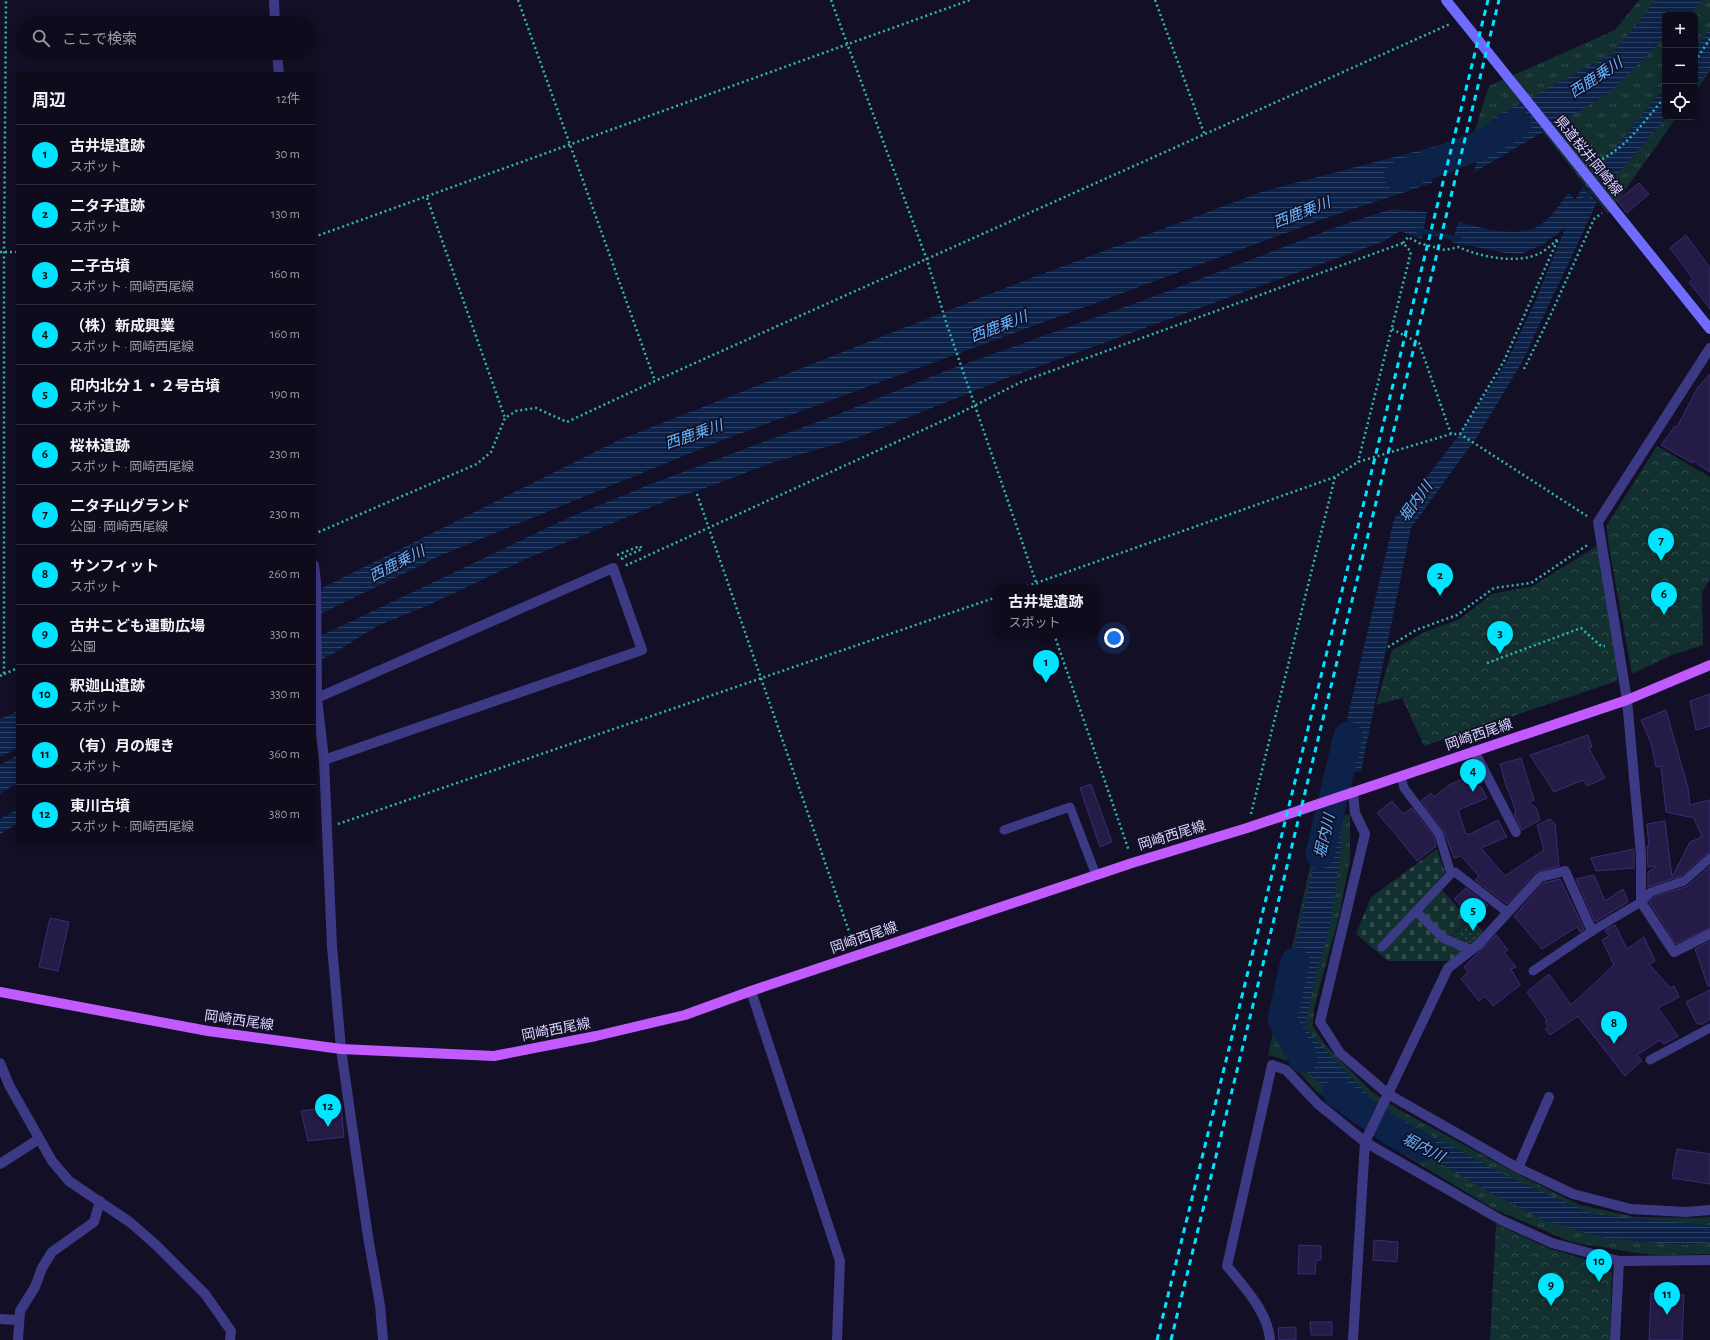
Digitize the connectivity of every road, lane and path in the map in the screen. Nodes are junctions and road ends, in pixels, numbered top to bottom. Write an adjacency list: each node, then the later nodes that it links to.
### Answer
1 (6, 0): 23 (path)
2 (274, 0): 8 (street)
3 (518, 0): 17 (path)
4 (831, 0): 11 (path)
5 (970, 0): 11 (path)
6 (1155, 0): 16 (path)
7 (1446, 0): 9 (main road, 県道桜井岡崎線)
8 (275, 16)
9 (1461, 19): 16 (path); 18 (main road, 県道桜井岡崎線)
10 (1710, 39): 12 (path)
11 (847, 45): 17 (path); 25 (path)
12 (1698, 57)
13 (277, 60): 14 (street)
14 (278, 72)
15 (1662, 101): 18 (path)
16 (1204, 133): 25 (path)
17 (570, 145): 19 (path); 30 (path)
18 (1580, 168): 20 (main road, 県道桜井岡崎線)
19 (426, 198): 21 (path); 32 (path)
20 (1609, 204): 27 (main road, 県道桜井岡崎線); 29 (path)
21 (316, 236)
22 (1403, 243): 26 (path); 31 (path); 34 (path)
23 (2, 252): 24 (path); 53 (path)
24 (16, 252)
25 (927, 260): 30 (path); 31 (path)
26 (1392, 329): 33 (path); 35 (path)
27 (1710, 329)
28 (1710, 348): 38 (street)
29 (1524, 369)
30 (655, 380): 32 (path)
31 (975, 405): 39 (path); 44 (path)
32 (505, 418): 40 (path)
33 (1451, 434): 34 (path); 35 (path)
34 (1460, 434): 38 (path)
35 (1358, 462): 36 (path)
36 (1335, 476): 44 (path); 63 (path)
37 (697, 494): 39 (path)
38 (1598, 522): 41 (street)
39 (708, 528): 42 (path); 55 (path)
40 (316, 533)
41 (1600, 537): 48 (path); 49 (street)
42 (613, 568): 56 (street); 59 (street)
43 (316, 582): 56 (street)
44 (1036, 583): 45 (path)
45 (1030, 585)
46 (994, 598): 55 (path)
47 (1055, 637): 67 (path)
48 (1388, 647)
49 (1618, 647): 50 (path); 57 (street)
50 (1487, 663)
51 (1710, 665): 57 (main road, 岡崎西尾線)
52 (16, 669): 53 (path)
53 (4, 674): 54 (path)
54 (0, 676)
55 (761, 678): 62 (path); 77 (path)
56 (317, 698): 59 (street)
57 (1626, 700): 58 (main road, 岡崎西尾線); 70 (street)
58 (1474, 751): 60 (main road, 岡崎西尾線); 65 (street)
59 (324, 760): 62 (street)
60 (1401, 776): 61 (main road, 岡崎西尾線); 68 (lane)
61 (1353, 792): 63 (main road, 岡崎西尾線); 85 (street)
62 (327, 828): 82 (street)
63 (1247, 828): 67 (main road, 岡崎西尾線)
64 (1004, 830): 69 (lane)
65 (1516, 832)
66 (1710, 858): 70 (lane)
67 (1132, 863): 69 (main road, 岡崎西尾線)
68 (1451, 874): 71 (lane); 72 (lane)
69 (1096, 875): 77 (main road, 岡崎西尾線)
70 (1641, 902): 73 (lane); 74 (street)
71 (1416, 911): 75 (lane); 76 (lane)
72 (1508, 912): 73 (street); 76 (street)
73 (1592, 930): 78 (lane)
74 (1710, 934)
75 (1382, 947)
76 (1471, 950): 85 (street)
77 (857, 956): 79 (main road, 岡崎西尾線)
78 (1533, 971)
79 (751, 991): 82 (main road, 岡崎西尾線); 100 (street)
80 (0, 992): 82 (main road, 岡崎西尾線)
81 (1710, 1028): 83 (lane)
82 (341, 1049): 99 (street)
83 (1650, 1060)
84 (0, 1063): 87 (street)
85 (1388, 1094): 88 (street); 90 (street)
86 (1549, 1097): 90 (street)
87 (39, 1139): 89 (street); 91 (street)
88 (1365, 1142): 94 (street); 101 (street); 102 (street)
89 (0, 1164)
90 (1518, 1168): 92 (street)
91 (100, 1201): 96 (street); 98 (street)
92 (1710, 1210)
93 (1710, 1260): 94 (street)
94 (1619, 1261): 103 (street)
95 (0, 1319): 96 (street)
96 (18, 1320): 97 (street)
97 (18, 1340)
98 (230, 1340)
99 (383, 1340)
100 (837, 1340)
101 (1270, 1340)
102 (1353, 1340)
103 (1615, 1340)

